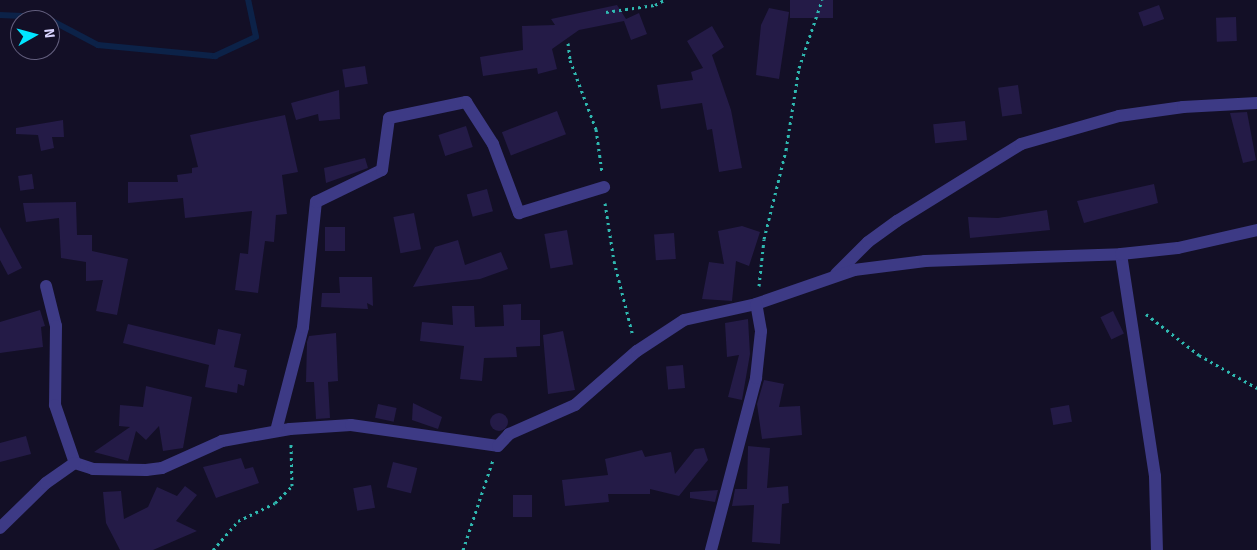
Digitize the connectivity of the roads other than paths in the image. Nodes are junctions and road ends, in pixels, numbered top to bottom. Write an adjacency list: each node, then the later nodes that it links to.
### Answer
1 (1257, 103): 5 (street)
2 (604, 187): 8 (street)
3 (1257, 230): 4 (street)
4 (1121, 254): 5 (street); 12 (street)
5 (834, 277): 7 (street)
6 (46, 286): 9 (street)
7 (756, 304): 8 (street); 11 (street)
8 (276, 431): 9 (street)
9 (75, 463): 10 (street)
10 (0, 528)
11 (711, 550)
12 (1156, 550)

